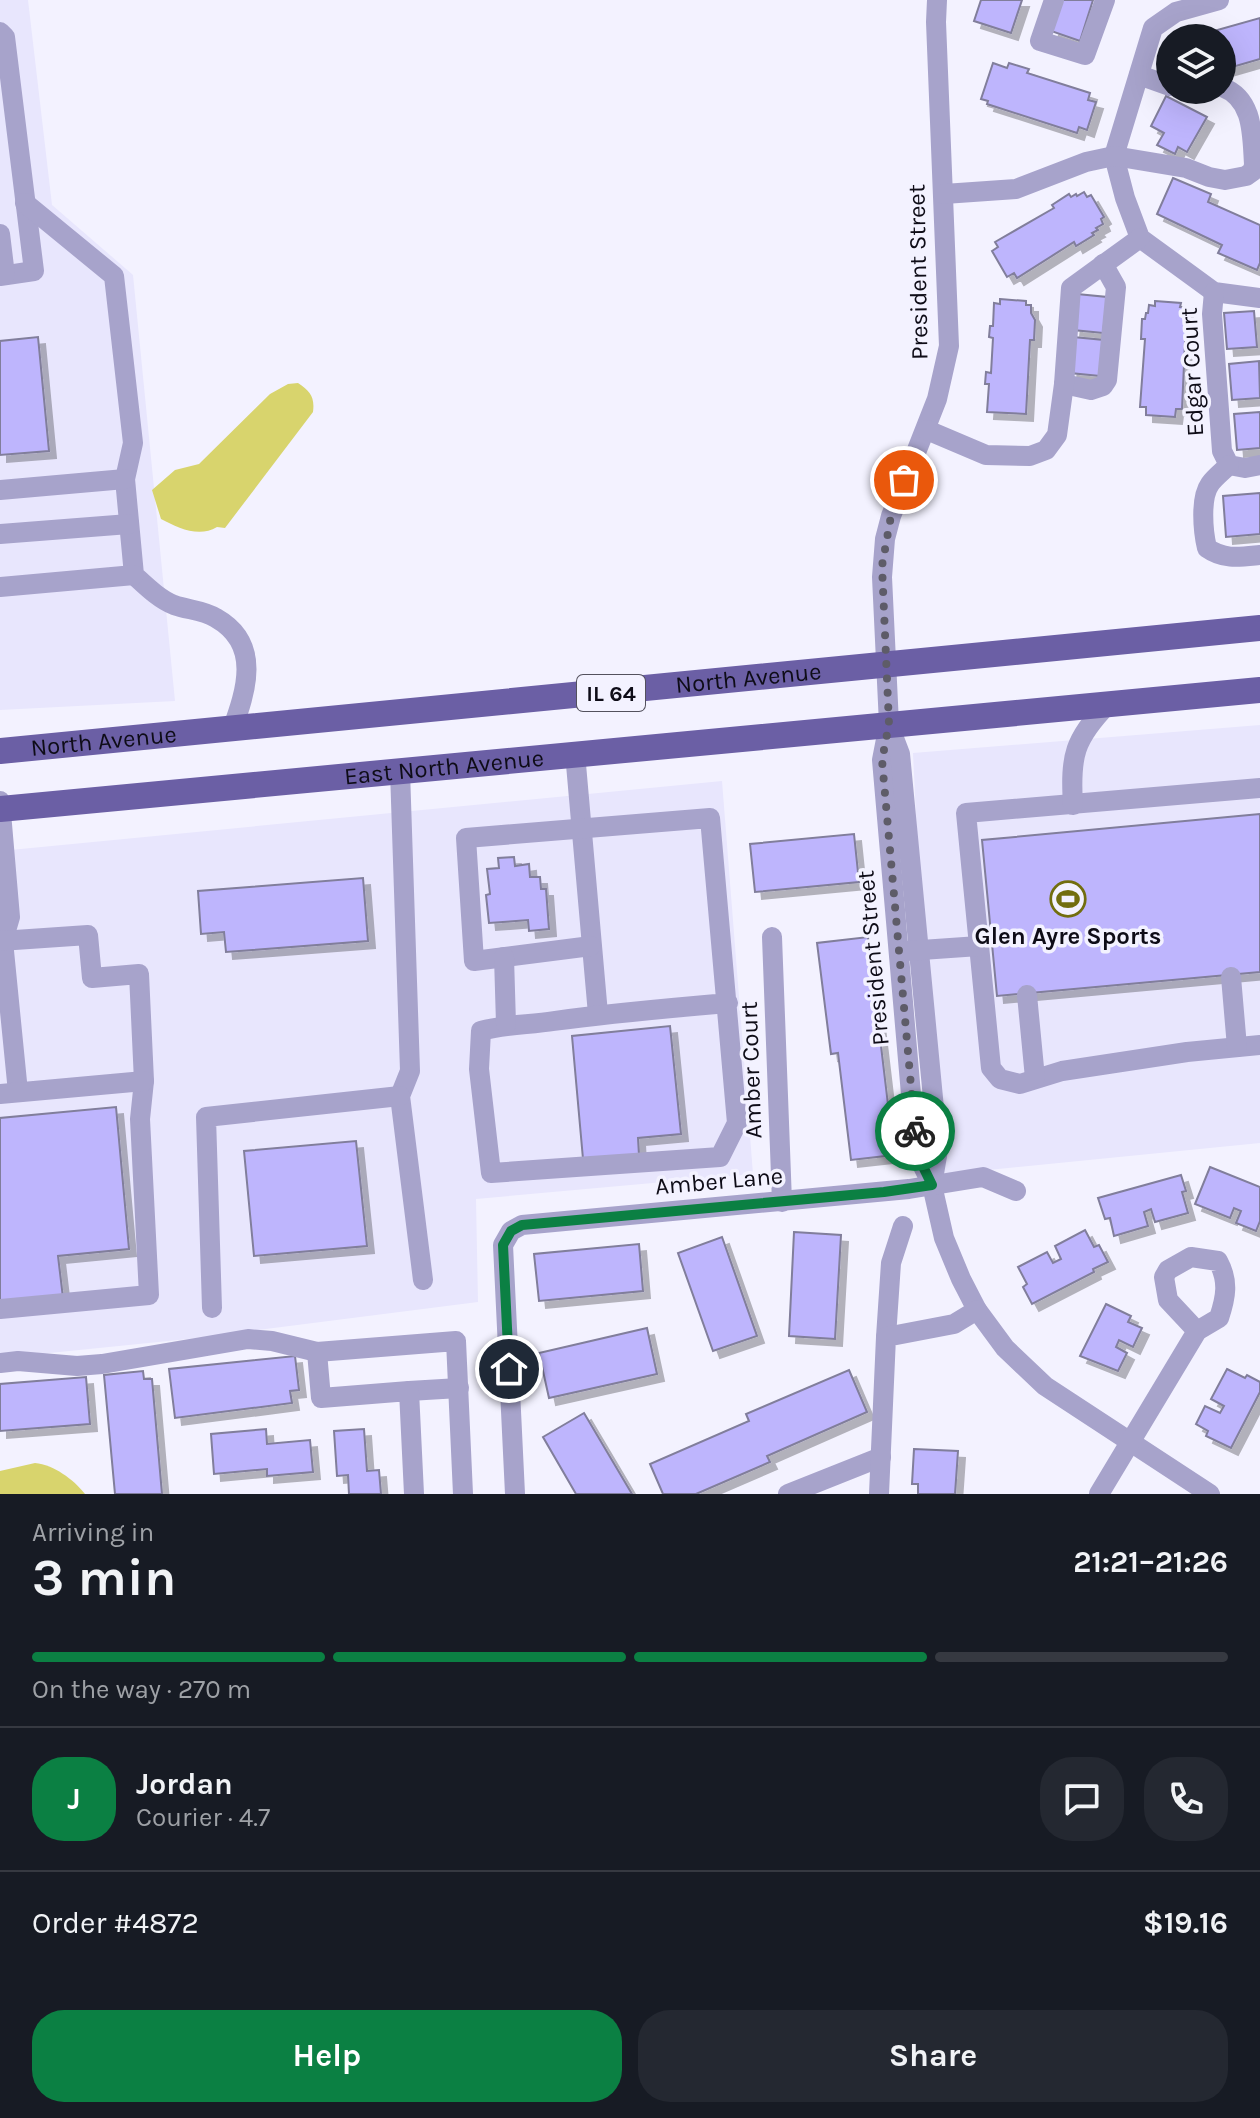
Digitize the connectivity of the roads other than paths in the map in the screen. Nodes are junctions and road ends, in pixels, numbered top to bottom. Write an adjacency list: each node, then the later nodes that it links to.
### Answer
1 (937, 0): 11 (street, President Street)
2 (1054, 0): 3 (street)
3 (1105, 0)
4 (1212, 1): 5 (street)
5 (1170, 6): 7 (street)
6 (0, 32): 12 (street)
7 (1139, 75): 8 (street); 10 (street)
8 (1156, 81)
9 (1236, 94): 10 (street)
10 (1114, 156): 11 (street); 14 (street)
11 (944, 194): 21 (street, President Street)
12 (25, 203): 16 (street); 24 (street)
13 (0, 234): 16 (street)
14 (1140, 238): 15 (street); 17 (street)
15 (1103, 264): 20 (street); 20 (street)
16 (3, 275)
17 (1214, 292): 18 (street); 22 (street, Edgar Court)
18 (1260, 298): 19 (street)
19 (1260, 307)
20 (1064, 384): 21 (street)
21 (927, 430): 32 (street, President Street)
22 (1229, 465): 23 (street, Edgar Court); 28 (street)
23 (1260, 465)
24 (125, 479): 25 (street); 26 (street)
25 (0, 490)
26 (129, 524): 27 (street); 29 (street)
27 (0, 534)
28 (1260, 555)
29 (134, 575): 30 (street); 36 (street)
30 (0, 587)
31 (1260, 628): 32 (main road, North Avenue / IL 64)
32 (886, 665): 35 (street, President Street); 36 (main road, North Avenue / IL 64)
33 (1260, 690): 34 (main road, IL 64)
34 (1108, 704): 35 (main road, IL 64); 42 (street)
35 (889, 724): 38 (main road, East North Avenue / IL 64); 49 (street, President Street)
36 (232, 730): 37 (main road, North Avenue / IL 64)
37 (0, 751)
38 (575, 753): 39 (main road, East North Avenue / IL 64); 44 (street)
39 (400, 771): 43 (main road, East North Avenue / IL 64); 61 (street)
40 (1260, 788): 42 (street)
41 (0, 801): 43 (street)
42 (1073, 805): 48 (street)
43 (0, 809): 46 (street)
44 (580, 828): 47 (street); 50 (street); 53 (street)
45 (772, 937): 64 (street, Amber Court)
46 (1, 940): 59 (street); 60 (street)
47 (591, 946): 50 (street); 54 (street)
48 (979, 946): 49 (street); 58 (street)
49 (909, 951): 62 (street, President Street)
50 (504, 957): 55 (street)
51 (1231, 977): 57 (street)
52 (1027, 995): 58 (street)
53 (728, 1003): 54 (street); 55 (street)
54 (598, 1014): 55 (street)
55 (506, 1024)
56 (1260, 1045): 57 (street)
57 (1237, 1047): 58 (street)
58 (1035, 1078)
59 (144, 1081): 60 (street); 68 (street)
60 (9, 1093)
61 (400, 1096): 66 (street); 67 (street)
62 (932, 1185): 63 (street, Amber Lane); 64 (street, Amber Lane); 69 (street, President Street)
63 (1016, 1191)
64 (782, 1202): 80 (street, Amber Lane)
65 (903, 1226): 71 (street)
66 (423, 1280)
67 (212, 1308)
68 (0, 1309)
69 (977, 1310): 71 (street); 76 (street, President Street)
70 (1197, 1331): 76 (street)
71 (886, 1337): 77 (street)
72 (317, 1352): 73 (street); 74 (street); 75 (street)
73 (0, 1363)
74 (459, 1388): 75 (street); 79 (street)
75 (409, 1391): 78 (street)
76 (1129, 1442): 83 (street); 84 (street, President Street)
77 (881, 1457): 81 (street); 82 (street)
78 (414, 1494)
79 (463, 1494)
80 (515, 1494)
81 (788, 1494)
82 (879, 1494)
83 (1099, 1494)
84 (1210, 1494)

